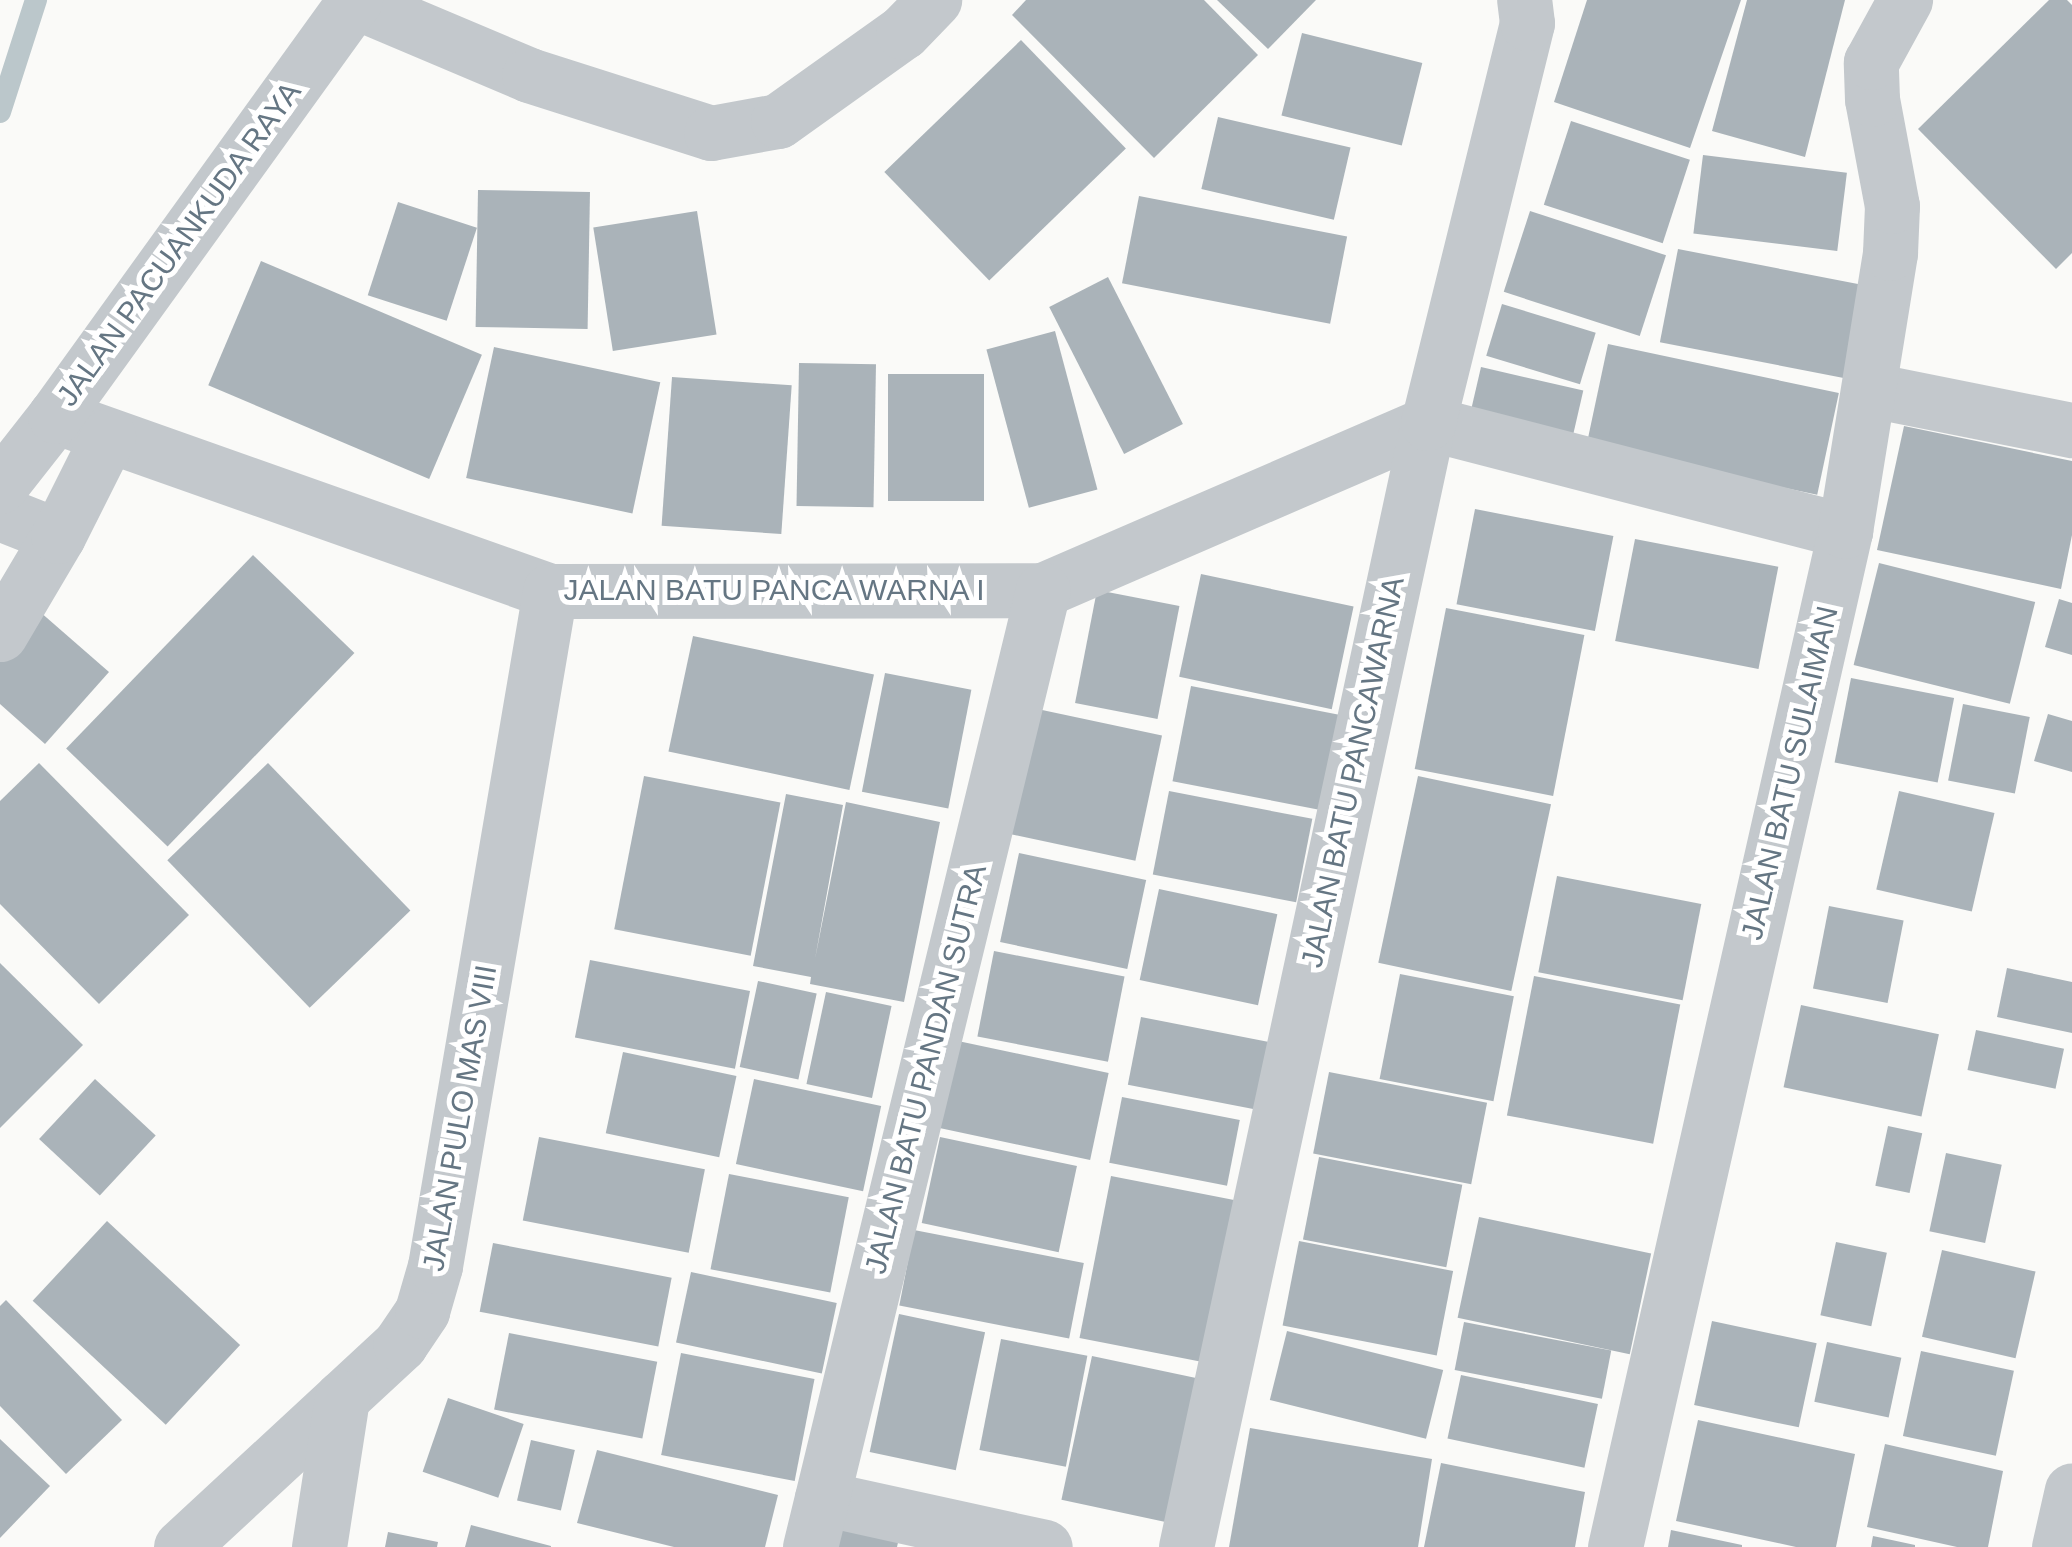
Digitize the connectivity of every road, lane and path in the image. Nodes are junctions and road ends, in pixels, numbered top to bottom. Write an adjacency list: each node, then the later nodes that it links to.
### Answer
1 (354, 0): 4 (street); 6 (street, JALAN PACUANKUDA RAYA)
2 (1524, 0): 7 (street, JALAN BATU PANCAWARNA)
3 (1905, 0): 5 (street, JALAN BATU SULAIMAN)
4 (903, 10)
5 (1870, 390): 8 (street); 12 (street, JALAN BATU SULAIMAN)
6 (55, 416): 9 (street, JALAN BATU PANCA WARNA I); 10 (street, JALAN PACUANKUDA RAYA)
7 (1428, 423): 12 (street); 15 (street, JALAN BATU PANCA WARNA I); 23 (street, JALAN BATU PANCAWARNA)
8 (2072, 430)
9 (108, 436): 13 (street); 14 (street, JALAN BATU PANCA WARNA I)
10 (0, 486)
11 (0, 513): 13 (street)
12 (1845, 530): 24 (street, JALAN BATU SULAIMAN)
13 (58, 536): 16 (street)
14 (550, 590): 15 (street, JALAN BATU PANCA WARNA I); 17 (street, JALAN PULO MAS VIII)
15 (1043, 590): 19 (street, JALAN BATU PANDAN SUTRA)
16 (0, 634)
17 (342, 1398): 20 (street, JALAN PULO MAS VIII); 21 (street)
18 (2072, 1490): 25 (street)
19 (816, 1523): 22 (street)
20 (181, 1547)
21 (320, 1547)
22 (1045, 1547)
23 (1186, 1547)
24 (1615, 1547)
25 (2059, 1547)

